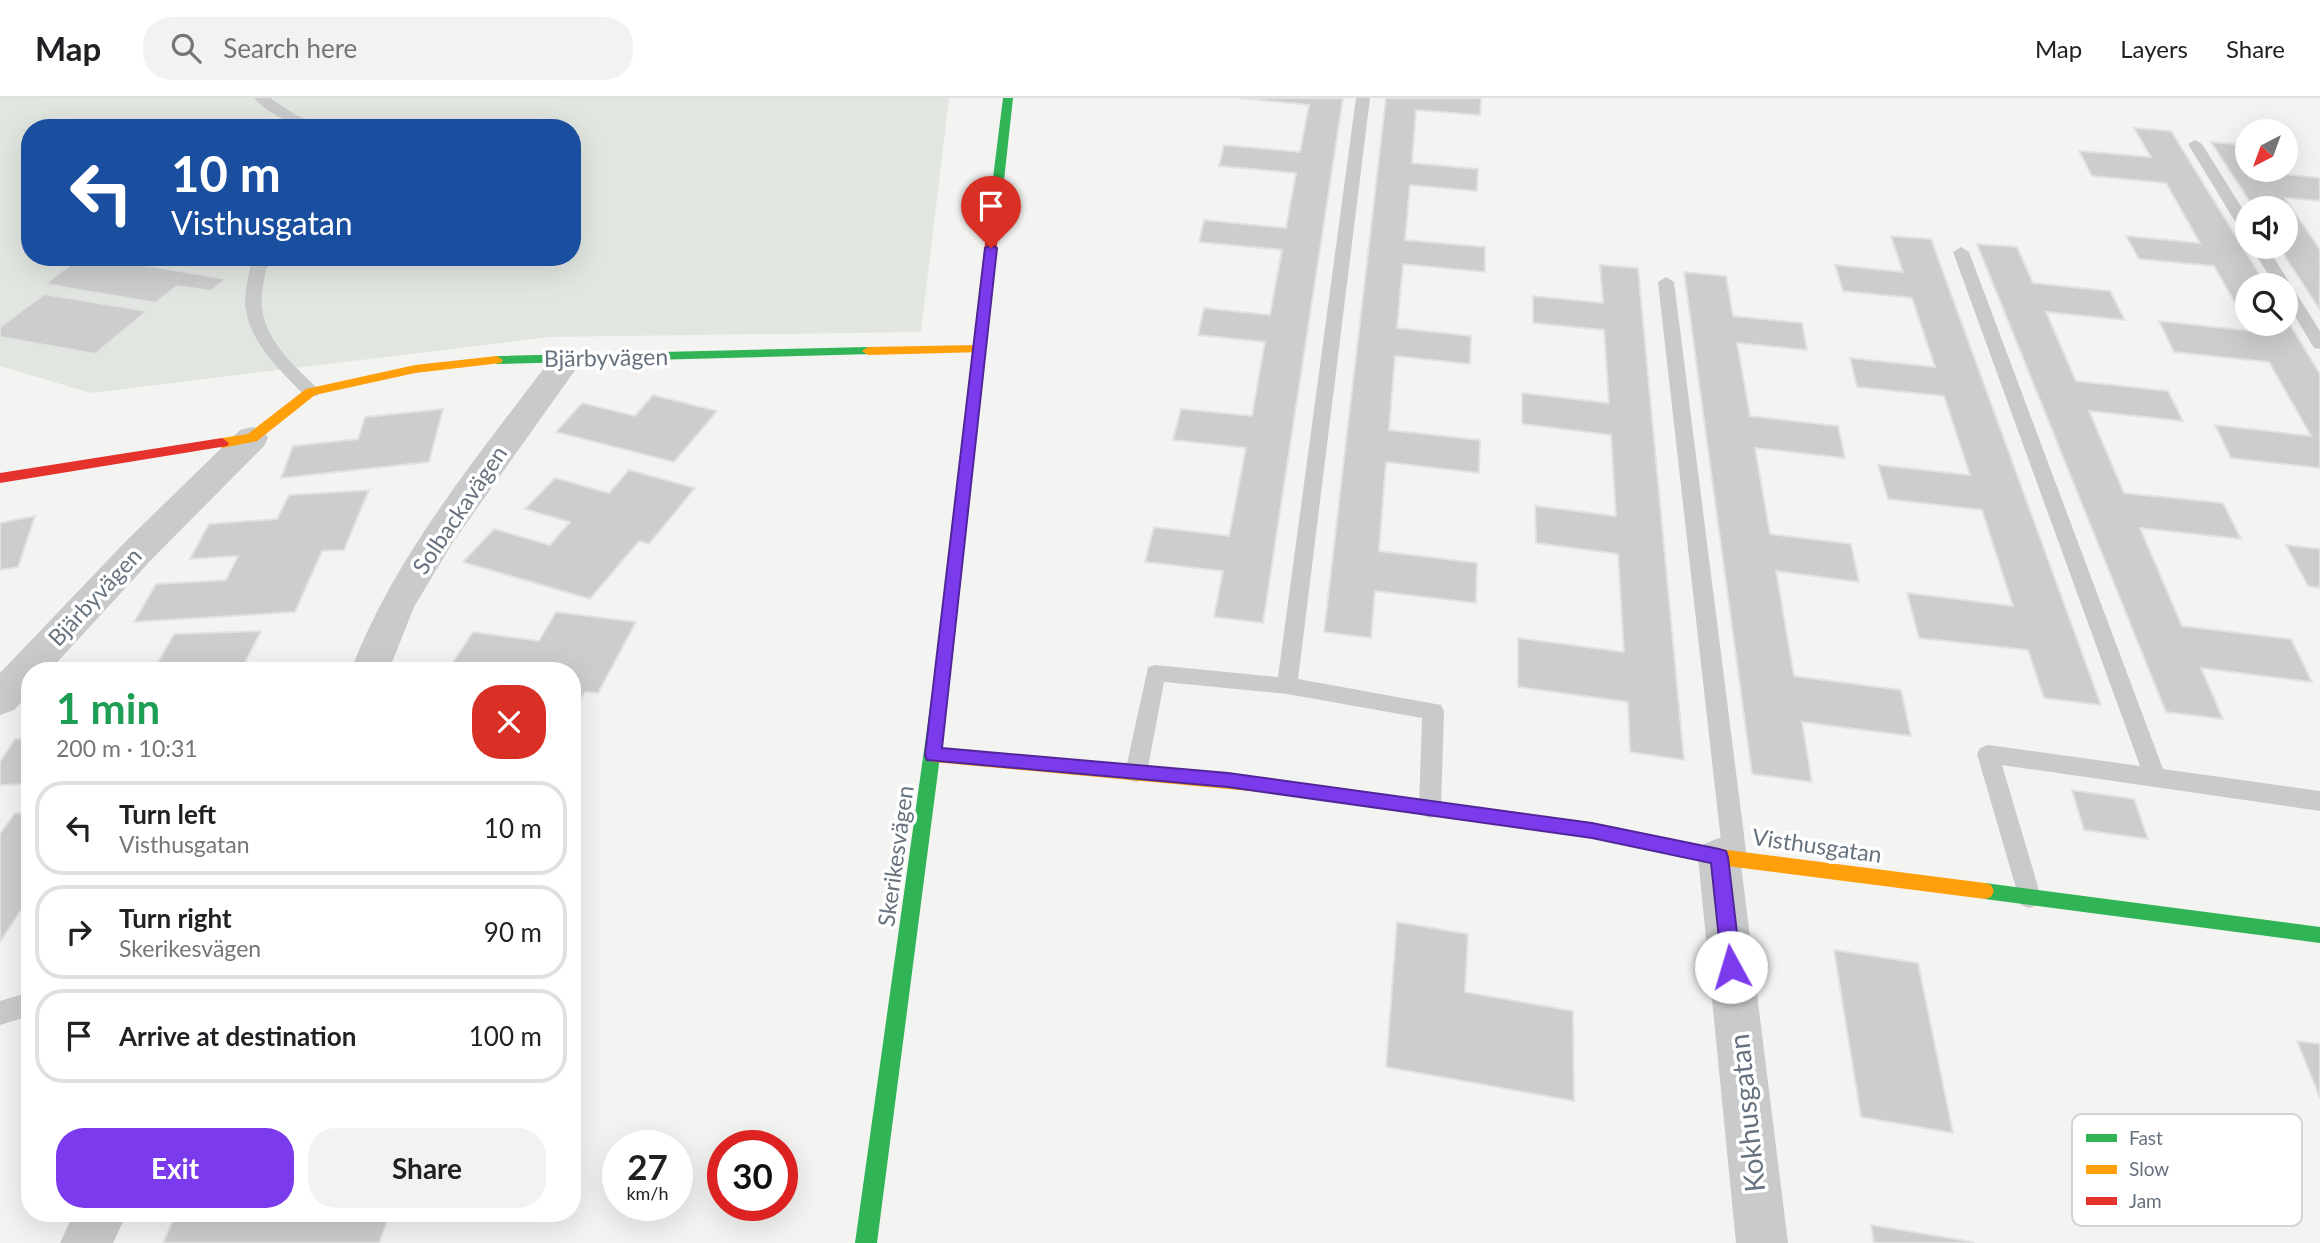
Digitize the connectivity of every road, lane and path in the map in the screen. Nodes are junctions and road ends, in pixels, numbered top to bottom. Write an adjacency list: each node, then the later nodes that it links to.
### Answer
1 (261, 98): 4 (lane)
2 (1008, 98): 12 (street, Skerikesvägen)
3 (1363, 98): 20 (lane)
4 (294, 119)
5 (2195, 144): 6 (lane)
6 (2235, 209)
7 (1961, 253): 24 (lane)
8 (259, 266): 14 (lane)
9 (1666, 282): 27 (lane)
10 (2298, 309): 11 (lane)
11 (2320, 344)
12 (979, 349): 13 (street, Bjärbyvägen); 22 (street, Skerikesvägen)
13 (567, 359): 14 (street, Bjärbyvägen); 18 (street, Solbackavägen)
14 (311, 392): 15 (street, Bjärbyvägen)
15 (252, 438): 16 (street, Bjärbyvägen); 17 (street, Bjärbyvägen)
16 (0, 478)
17 (35, 662)
18 (373, 662)
19 (21, 676): 21 (street, Bjärbyvägen)
20 (1287, 687): 23 (lane); 26 (lane)
21 (0, 699)
22 (933, 755): 23 (street, Visthusgatan); 34 (street, Skerikesvägen)
23 (1136, 773): 26 (street, Visthusgatan)
24 (2155, 777): 25 (lane); 28 (lane)
25 (2320, 801)
26 (1430, 808): 27 (street, Visthusgatan)
27 (1727, 858): 28 (street, Visthusgatan); 35 (street, Kokhusgatan)
28 (2029, 897): 29 (street, Visthusgatan)
29 (2320, 935)
30 (21, 1007): 31 (lane)
31 (0, 1013)
32 (97, 1222): 33 (street)
33 (86, 1243)
34 (866, 1243)
35 (1762, 1243)

